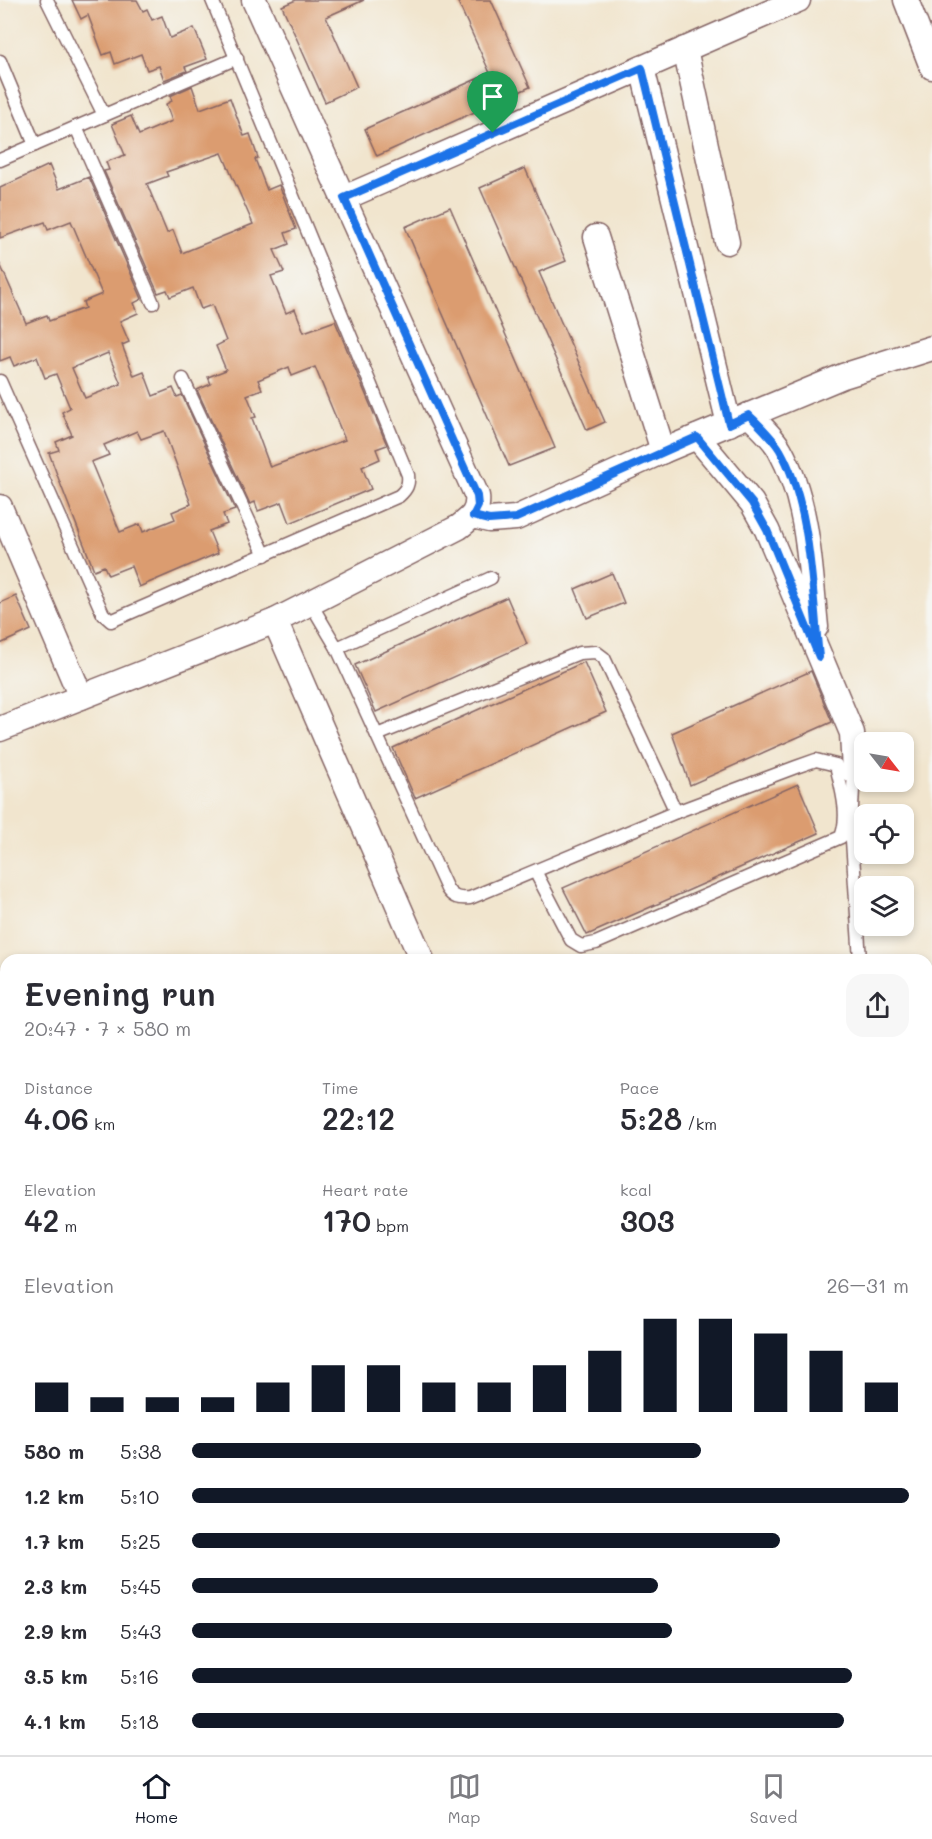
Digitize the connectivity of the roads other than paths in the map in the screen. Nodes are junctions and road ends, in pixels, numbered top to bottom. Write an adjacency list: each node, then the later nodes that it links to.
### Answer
1 (47, 0): 11 (lane)
2 (212, 0): 7 (lane)
3 (255, 0): 15 (street)
4 (798, 0): 6 (street)
5 (906, 0): 9 (street)
6 (685, 49): 10 (street); 17 (street)
7 (237, 58): 11 (lane); 27 (lane)
8 (0, 61): 13 (lane)
9 (932, 67)
10 (642, 68): 15 (street); 22 (street)
11 (104, 115): 12 (lane)
12 (76, 127): 13 (lane); 18 (lane)
13 (35, 145): 14 (lane)
14 (0, 160)
15 (344, 198): 26 (street)
16 (596, 237): 24 (street)
17 (727, 242)
18 (153, 303)
19 (932, 348): 22 (street)
20 (183, 379): 27 (lane)
21 (0, 381): 27 (lane)
22 (739, 419): 23 (street); 32 (street)
23 (697, 437): 24 (street); 32 (street)
24 (663, 451): 26 (street)
25 (0, 507): 33 (street)
26 (473, 516): 29 (street)
27 (265, 555)
28 (491, 578): 31 (lane)
29 (311, 604): 30 (street); 31 (lane)
30 (275, 621): 33 (street); 39 (street)
31 (338, 648): 35 (lane)
32 (819, 657): 36 (street)
33 (81, 697): 34 (street)
34 (0, 729)
35 (377, 735): 37 (lane); 38 (lane)
36 (854, 771): 40 (lane)
37 (676, 812): 38 (lane); 38 (lane)
38 (536, 871)
39 (419, 954)
40 (861, 954)

